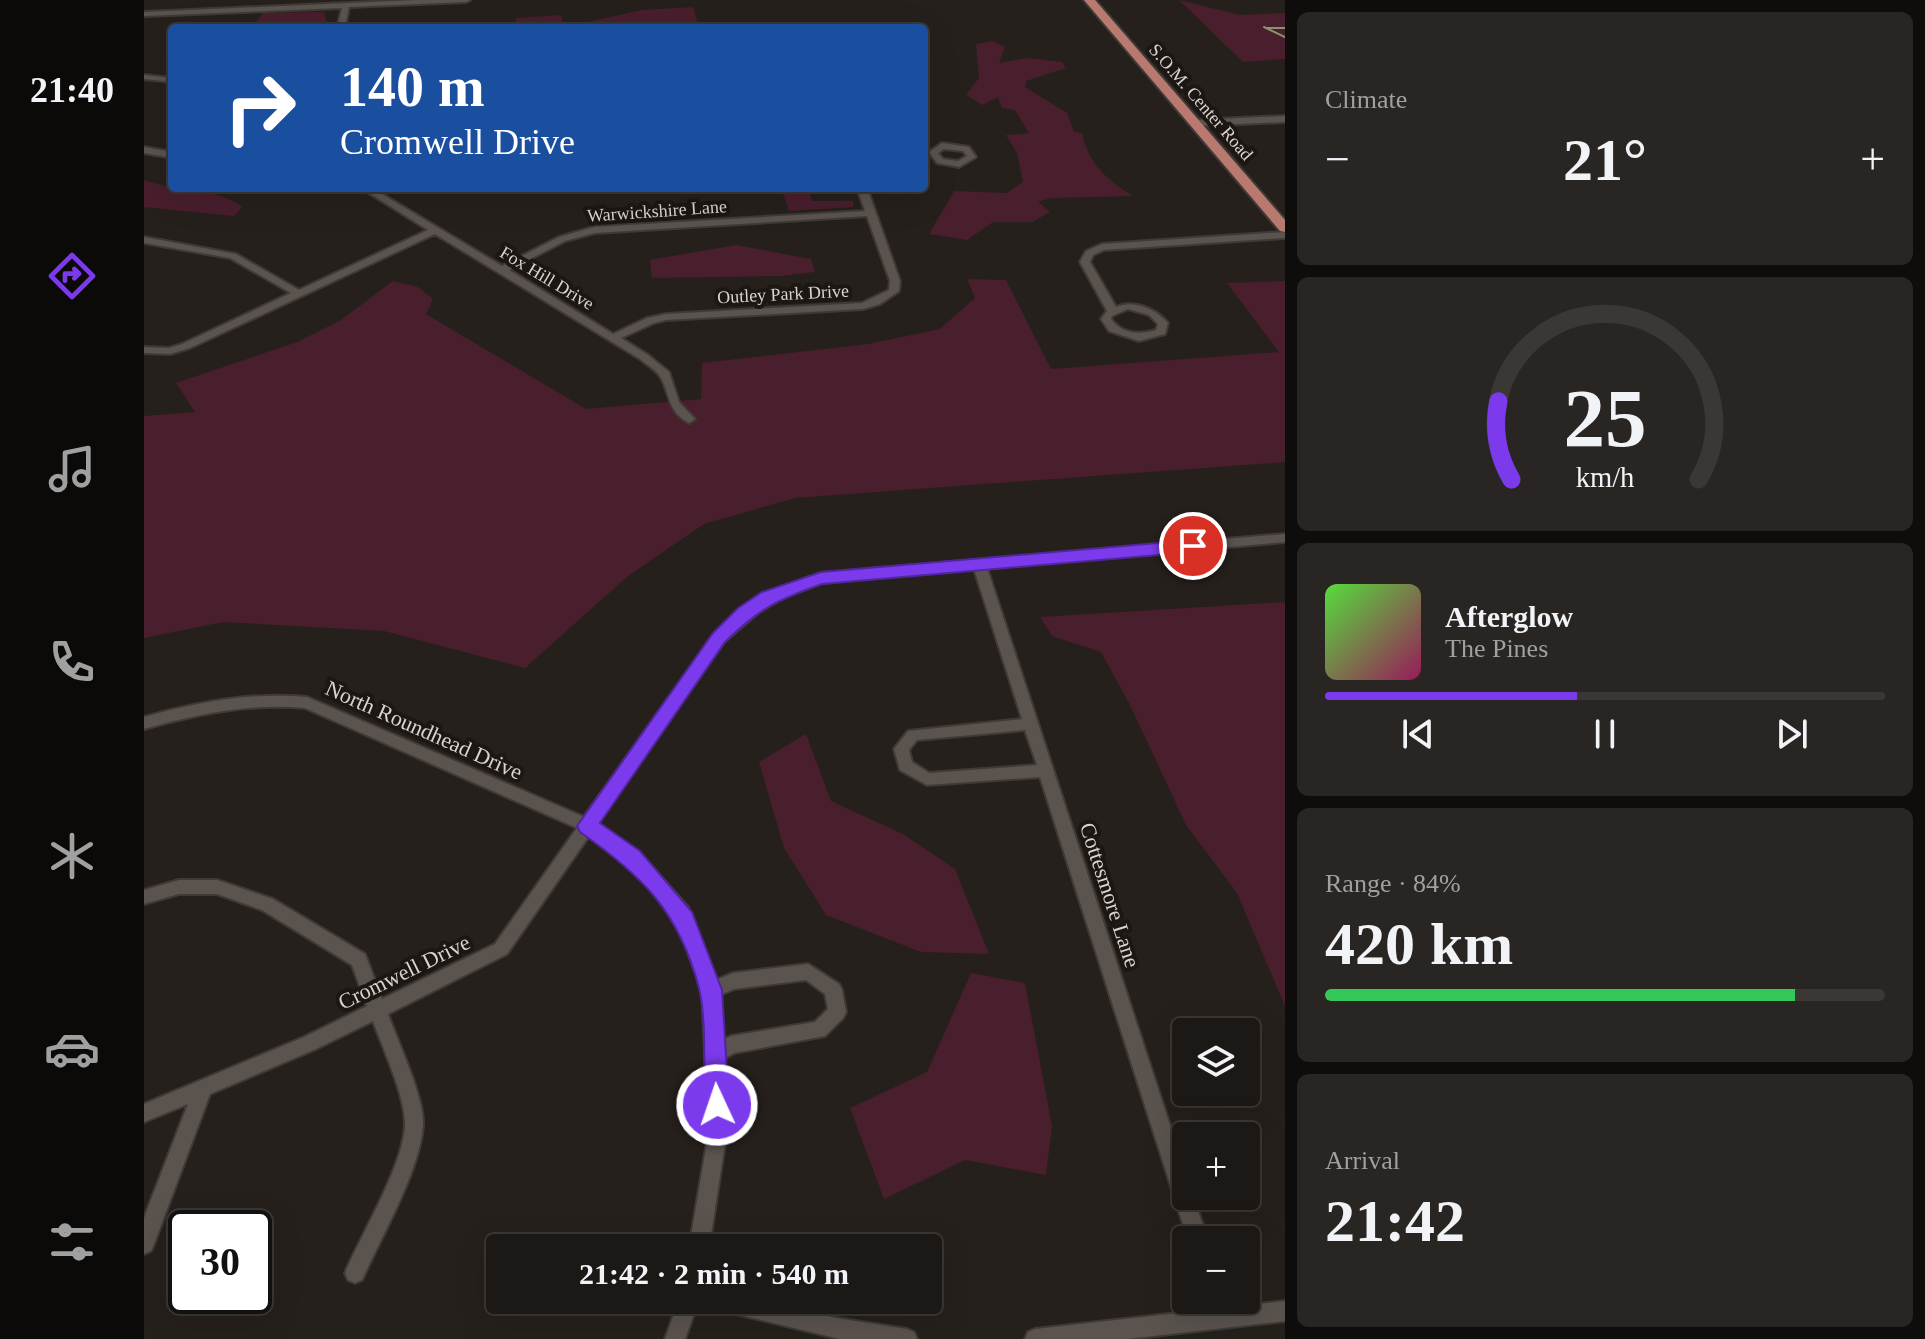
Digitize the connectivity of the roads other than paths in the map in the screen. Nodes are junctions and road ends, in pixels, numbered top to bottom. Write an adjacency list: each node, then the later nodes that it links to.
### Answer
1 (375, 0): 5 (street)
2 (466, 0): 5 (street)
3 (1089, 0): 12 (main road, S.O.M. Center Road)
4 (350, 2): 5 (street); 6 (street); 8 (street)
5 (395, 3)
6 (271, 4): 7 (street)
7 (144, 14)
8 (342, 24)
9 (144, 77): 10 (street)
10 (168, 80)
11 (1285, 119): 12 (street)
12 (1195, 123): 18 (main road, S.O.M. Center Road)
13 (144, 150): 14 (street)
14 (168, 154)
15 (373, 192): 19 (street, Fox Hill Drive)
16 (863, 192): 17 (street, Outley Park Drive)
17 (871, 213): 22 (street, Warwickshire Lane); 25 (street, Outley Park Drive)
18 (1285, 228)
19 (435, 230): 22 (street, Fox Hill Drive); 23 (street)
20 (1285, 235): 24 (street)
21 (144, 240): 23 (street)
22 (502, 270): 25 (street, Fox Hill Drive)
23 (299, 294): 26 (street)
24 (1112, 310): 24 (street)
25 (615, 337): 27 (street, Fox Hill Drive)
26 (144, 350)
27 (689, 419)
28 (1285, 538): 29 (street, Cromwell Drive)
29 (979, 565): 31 (street, Cottesmore Lane); 33 (street, Cromwell Drive)
30 (144, 723): 33 (street, North Roundhead Drive)
31 (1030, 724): 32 (street, Cottesmore Lane); 32 (street)
32 (1044, 771): 40 (street, Cottesmore Lane)
33 (588, 826): 35 (street, North Roundhead Drive); 36 (street, Cromwell Drive)
34 (144, 897): 36 (street)
35 (711, 990): 37 (street, North Roundhead Drive); 37 (street)
36 (379, 1009): 38 (street, Cromwell Drive); 43 (street)
37 (715, 1055): 41 (street, North Roundhead Drive)
38 (203, 1088): 39 (street, Cromwell Drive); 42 (street)
39 (145, 1109)
40 (1193, 1226)
41 (701, 1234)
42 (144, 1244)
43 (355, 1273)
44 (1260, 1310): 45 (street)
45 (1285, 1311)
46 (684, 1314): 49 (street)
47 (778, 1314): 50 (street)
48 (1184, 1314): 51 (street)
49 (675, 1339)
50 (907, 1339)
51 (1035, 1339)

